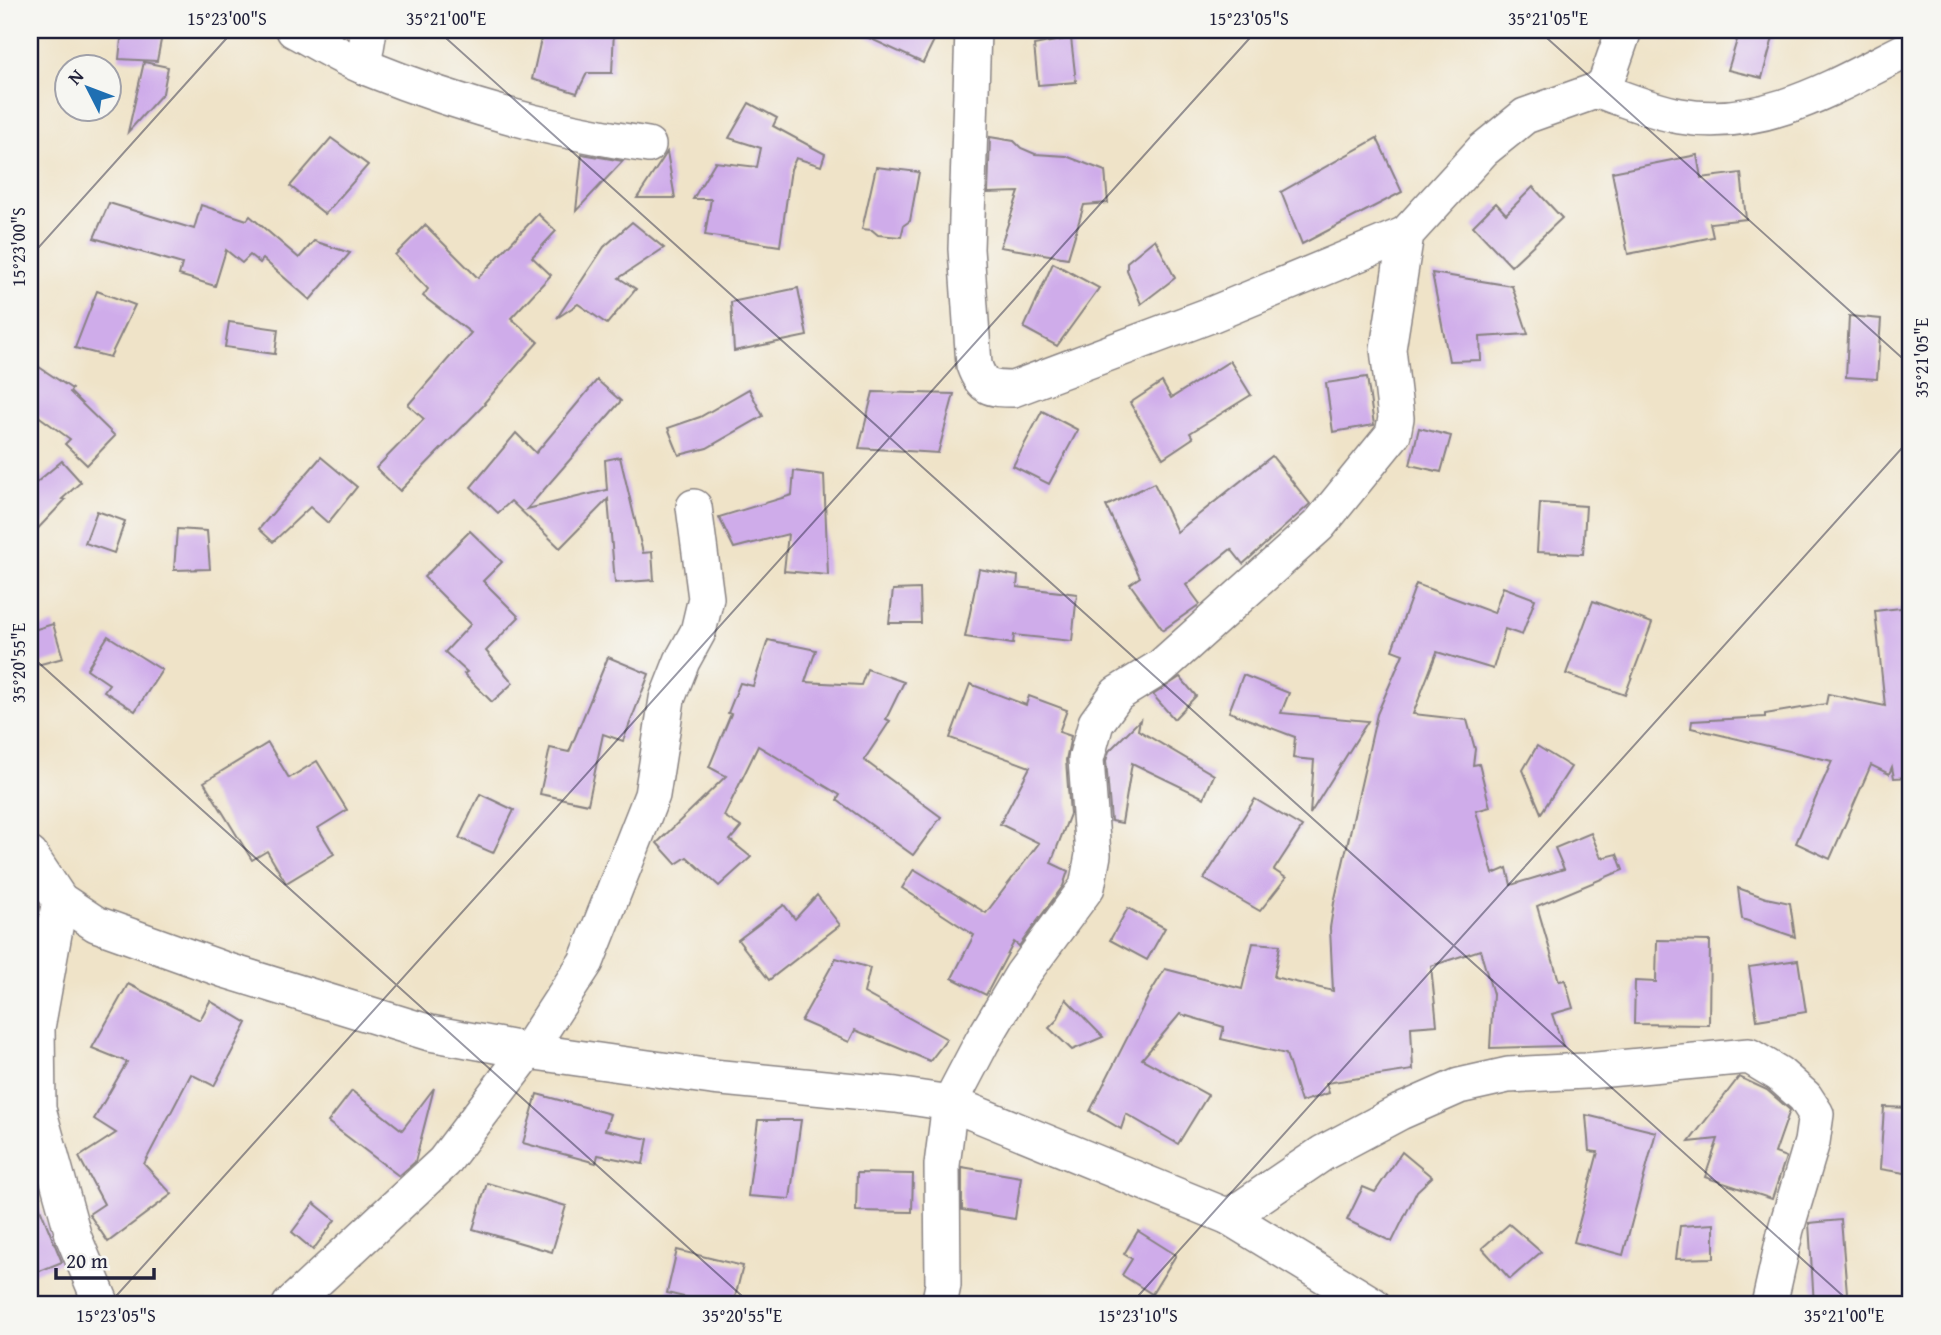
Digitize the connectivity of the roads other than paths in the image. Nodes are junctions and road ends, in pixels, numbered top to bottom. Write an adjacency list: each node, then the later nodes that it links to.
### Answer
1 (293, 30): 8 (street)
2 (369, 30): 8 (street)
3 (973, 30): 11 (street)
4 (1624, 30): 9 (street)
5 (1908, 30): 6 (street)
6 (1911, 39)
7 (1911, 48): 9 (street)
8 (363, 66): 10 (street)
9 (1598, 90): 11 (street)
10 (648, 145)
11 (1406, 234): 16 (street)
12 (695, 507): 15 (street)
13 (30, 855): 14 (street)
14 (60, 900): 15 (street); 18 (street)
15 (528, 1051): 16 (street); 19 (street)
16 (950, 1103): 17 (street); 20 (street)
17 (1229, 1217): 21 (street); 22 (street)
18 (102, 1305)
19 (290, 1305)
20 (939, 1305)
21 (1373, 1305)
22 (1769, 1305)

